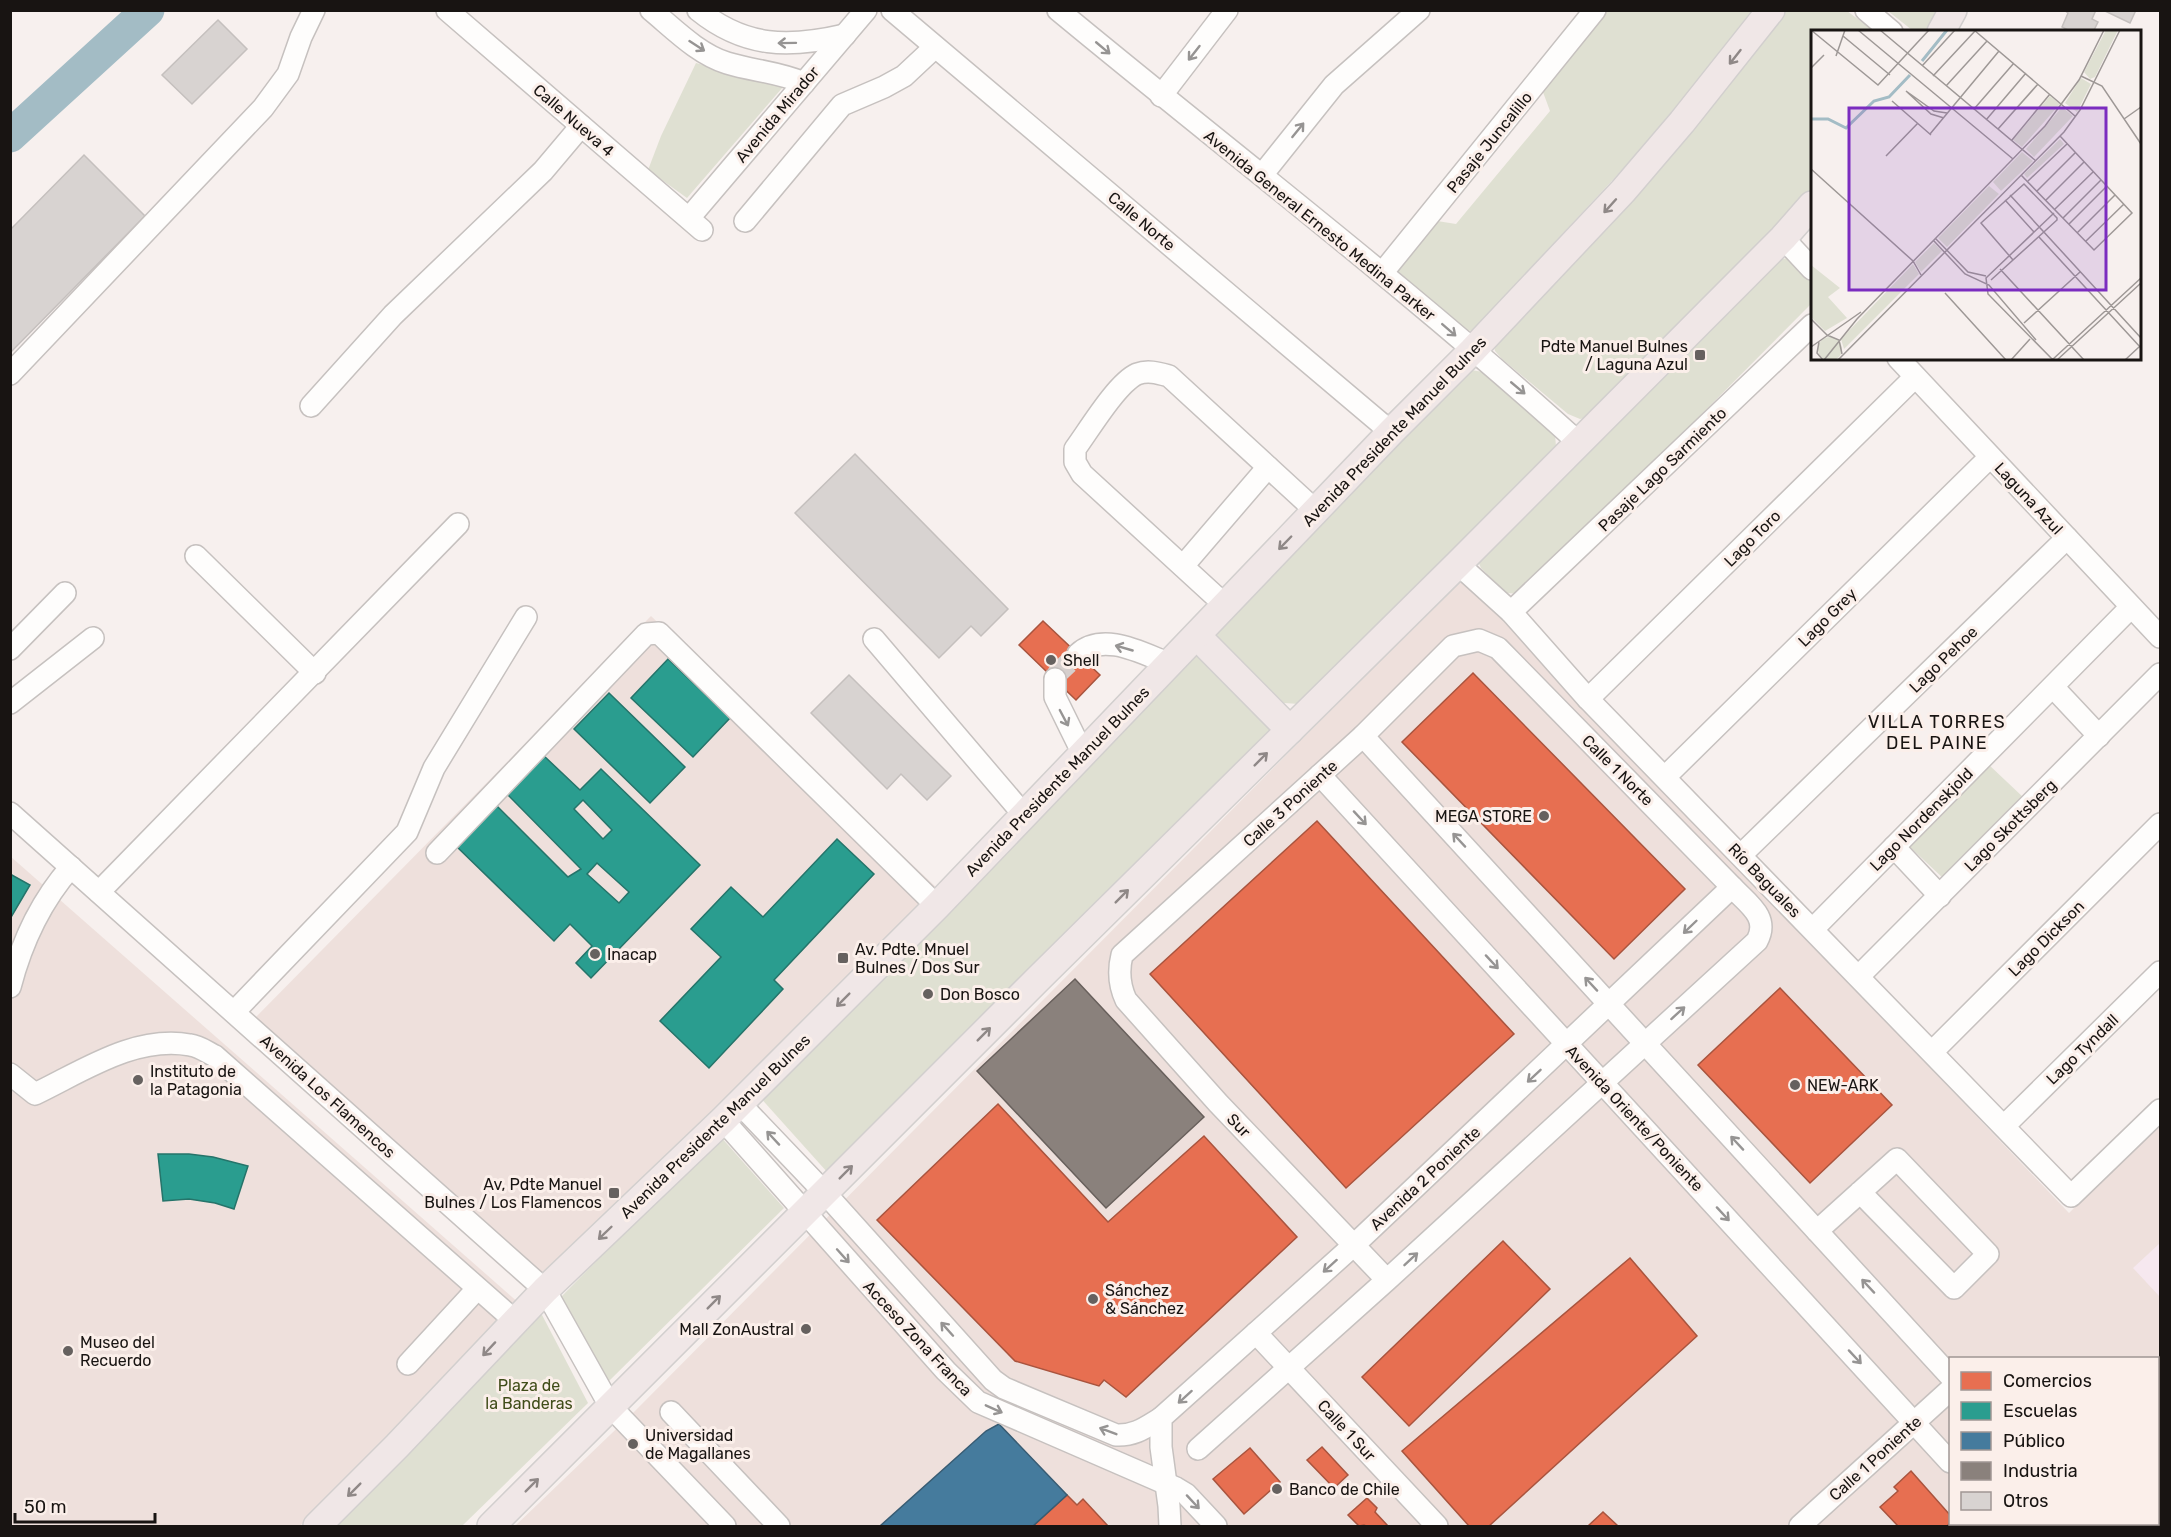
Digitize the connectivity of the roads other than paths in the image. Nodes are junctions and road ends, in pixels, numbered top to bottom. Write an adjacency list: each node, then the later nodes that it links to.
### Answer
1 (314, 10): 31 (street)
2 (447, 10): 20 (street, Calle Nueva 4)
3 (651, 10): 18 (street, one-way to 18)
4 (698, 10): 16 (street, one-way to 4)
5 (866, 10): 16 (street, Avenida Mirador)
6 (892, 10): 17 (street, Calle Norte)
7 (1058, 10): 19 (street, Avenida General Ernesto Medina Parker, one-way to 19)
8 (1227, 10): 19 (street, one-way to 19)
9 (1419, 10): 21 (street, one-way to 9)
10 (1595, 10): 27 (street, Pasaje Juncalillo)
11 (1771, 10): 29 (main road, Avenida Presidente Manuel Bulnes, one-way to 29)
12 (1866, 10): 14 (street)
13 (1953, 10): 15 (main road)
14 (1890, 30)
15 (1942, 30)
16 (845, 35): 18 (street, Avenida Mirador)
17 (935, 47): 23 (street); 34 (street, Calle Norte)
18 (804, 83): 24 (street, Avenida Mirador)
19 (1161, 96): 21 (street, Avenida General Ernesto Medina Parker)
20 (581, 126): 24 (street, Calle Nueva 4); 33 (street)
21 (1262, 175): 27 (street, Avenida General Ernesto Medina Parker)
22 (1811, 206): 25 (main road)
23 (745, 221)
24 (695, 224)
25 (1783, 238): 26 (street); 35 (main road)
26 (1811, 268)
27 (1383, 272): 29 (street, Avenida General Ernesto Medina Parker, one-way to 29)
28 (1811, 326): 47 (street, Pasaje Lago Sarmiento)
29 (1472, 351): 34 (main road, Avenida Presidente Manuel Bulnes); 35 (street, Avenida General Ernesto Medina Parker, one-way to 35)
30 (1900, 360): 32 (street, Laguna Azul)
31 (10, 374)
32 (1915, 377): 36 (street, Laguna Azul); 61 (street, Lago Toro)
33 (311, 406)
34 (1391, 432): 38 (main road, Avenida Presidente Manuel Bulnes)
35 (1579, 443): 42 (main road)
36 (1990, 457): 40 (street, Laguna Azul); 68 (street, Lago Grey)
37 (1268, 467): 38 (street); 43 (street); 43 (street)
38 (1316, 511): 45 (main road, Avenida Presidente Manuel Bulnes, one-way to 45)
39 (458, 524): 57 (street)
40 (2067, 538): 46 (street, Laguna Azul); 74 (street, Lago Pehoe)
41 (196, 556): 57 (street)
42 (1458, 564): 47 (street, Río Baguales); 63 (main road)
43 (1183, 567): 45 (street)
44 (65, 593): 54 (street)
45 (1226, 606): 49 (main road, Avenida Presidente Manuel Bulnes)
46 (2131, 607): 50 (street, Laguna Azul); 60 (street, Lago Nordenskjold)
47 (1510, 612): 61 (street, Río Baguales)
48 (526, 617): 86 (street)
49 (1197, 636): 56 (main road, Avenida Presidente Manuel Bulnes); 63 (main road)
50 (2160, 637)
51 (93, 638): 62 (street)
52 (874, 639): 70 (street)
53 (1453, 646): 64 (street, Calle 3 Poniente); 76 (street, Calle 1 Norte)
54 (10, 649)
55 (1078, 654): 56 (street, one-way to 55)
56 (1170, 664): 66 (main road, Avenida Presidente Manuel Bulnes)
57 (315, 673): 77 (street)
58 (2160, 674): 65 (street, Lago Skottsberg)
59 (1055, 680): 66 (street, one-way to 66)
60 (2053, 687): 65 (street); 72 (street, Lago Nordenskjold)
61 (1588, 699): 68 (street, Río Baguales)
62 (10, 703)
63 (1290, 730): 96 (main road, one-way to 63)
64 (1363, 736): 67 (street, Calle 3 Poniente); 85 (street, one-way to 64)
65 (2099, 736): 78 (street, Lago Skottsberg)
66 (1083, 754): 70 (main road, Avenida Presidente Manuel Bulnes)
67 (1320, 775): 81 (street, Calle 3 Poniente); 88 (street, Avenida Oriente/Poniente, one-way to 88)
68 (1665, 777): 74 (street, Río Baguales)
69 (10, 813): 75 (street, Avenida Los Flamencos)
70 (1024, 815): 79 (main road, Avenida Presidente Manuel Bulnes)
71 (2160, 824): 89 (street, Lago Dickson)
72 (1894, 847): 78 (street); 80 (street, Lago Nordenskjold)
73 (437, 853): 79 (street)
74 (1741, 855): 80 (street, Río Baguales)
75 (71, 867): 77 (street, Avenida Los Flamencos); 84 (street)
76 (1732, 886): 85 (street, Avenida 2 Poniente, one-way to 85); 87 (street, Calle 1 Norte, one-way to 76)
77 (99, 892): 86 (street, Avenida Los Flamencos)
78 (1940, 896): 83 (street, Lago Skottsberg)
79 (937, 906): 93 (main road, Avenida Presidente Manuel Bulnes, one-way to 93)
80 (1813, 929): 83 (street, Río Baguales)
81 (1122, 955): 99 (street, Sur)
82 (2160, 972): 94 (street, Lago Tyndall)
83 (1859, 976): 89 (street, Río Baguales)
84 (10, 987)
85 (1610, 1005): 87 (street); 88 (street, Avenida 2 Poniente)
86 (234, 1012): 102 (street, Avenida Los Flamencos)
87 (1645, 1043): 91 (street); 98 (street, one-way to 87)
88 (1568, 1044): 91 (street, Avenida Oriente/Poniente); 99 (street, Avenida 2 Poniente, one-way to 99)
89 (1932, 1052): 94 (street, Río Baguales)
90 (10, 1074): 101 (street)
91 (1602, 1082): 100 (street, one-way to 91); 112 (street, Avenida Oriente/Poniente, one-way to 112)
92 (2160, 1110): 94 (street, Río Baguales)
93 (732, 1112): 96 (street, Acceso Zona Franca, one-way to 93); 97 (street, Acceso Zona Franca); 102 (main road, Avenida Presidente Manuel Bulnes, one-way to 102)
94 (2004, 1126)
95 (1860, 1192): 95 (street); 98 (street)
96 (825, 1193): 97 (main road); 111 (street, Acceso Zona Franca, one-way to 96)
97 (804, 1213): 109 (main road, one-way to 97); 115 (street, Acceso Zona Franca, one-way to 115)
98 (1817, 1231): 107 (street, one-way to 98)
99 (1354, 1245): 100 (street, Sur); 104 (street, Avenida 2 Poniente, one-way to 104)
100 (1387, 1280): 106 (street)
101 (477, 1289): 103 (street); 105 (street)
102 (545, 1290): 103 (main road, Avenida Presidente Manuel Bulnes); 109 (street, Avenida Los Flamencos)
103 (515, 1321): 116 (main road, Avenida Presidente Manuel Bulnes, one-way to 116)
104 (1256, 1333): 106 (street, Calle 1 Sur); 111 (street, Avenida 2 Poniente, one-way to 111)
105 (408, 1364)
106 (1290, 1368): 113 (street); 122 (street, Calle 1 Sur)
107 (1949, 1375)
108 (1949, 1391): 112 (street, Calle 1 Poniente)
109 (610, 1406): 117 (main road, one-way to 109); 118 (street, Avenida Los Flamencos)
110 (671, 1412): 119 (street)
111 (1161, 1418): 115 (street)
112 (1914, 1423): 114 (street, Avenida Oriente/Poniente); 123 (street, Calle 1 Poniente)
113 (1198, 1449)
114 (1949, 1461)
115 (1165, 1485): 120 (street); 121 (street, Acceso Zona Franca, one-way to 121)
116 (318, 1527)
117 (491, 1527)
118 (724, 1527)
119 (779, 1527)
120 (1170, 1527)
121 (1216, 1527)
122 (1437, 1527)
123 (1800, 1527)

